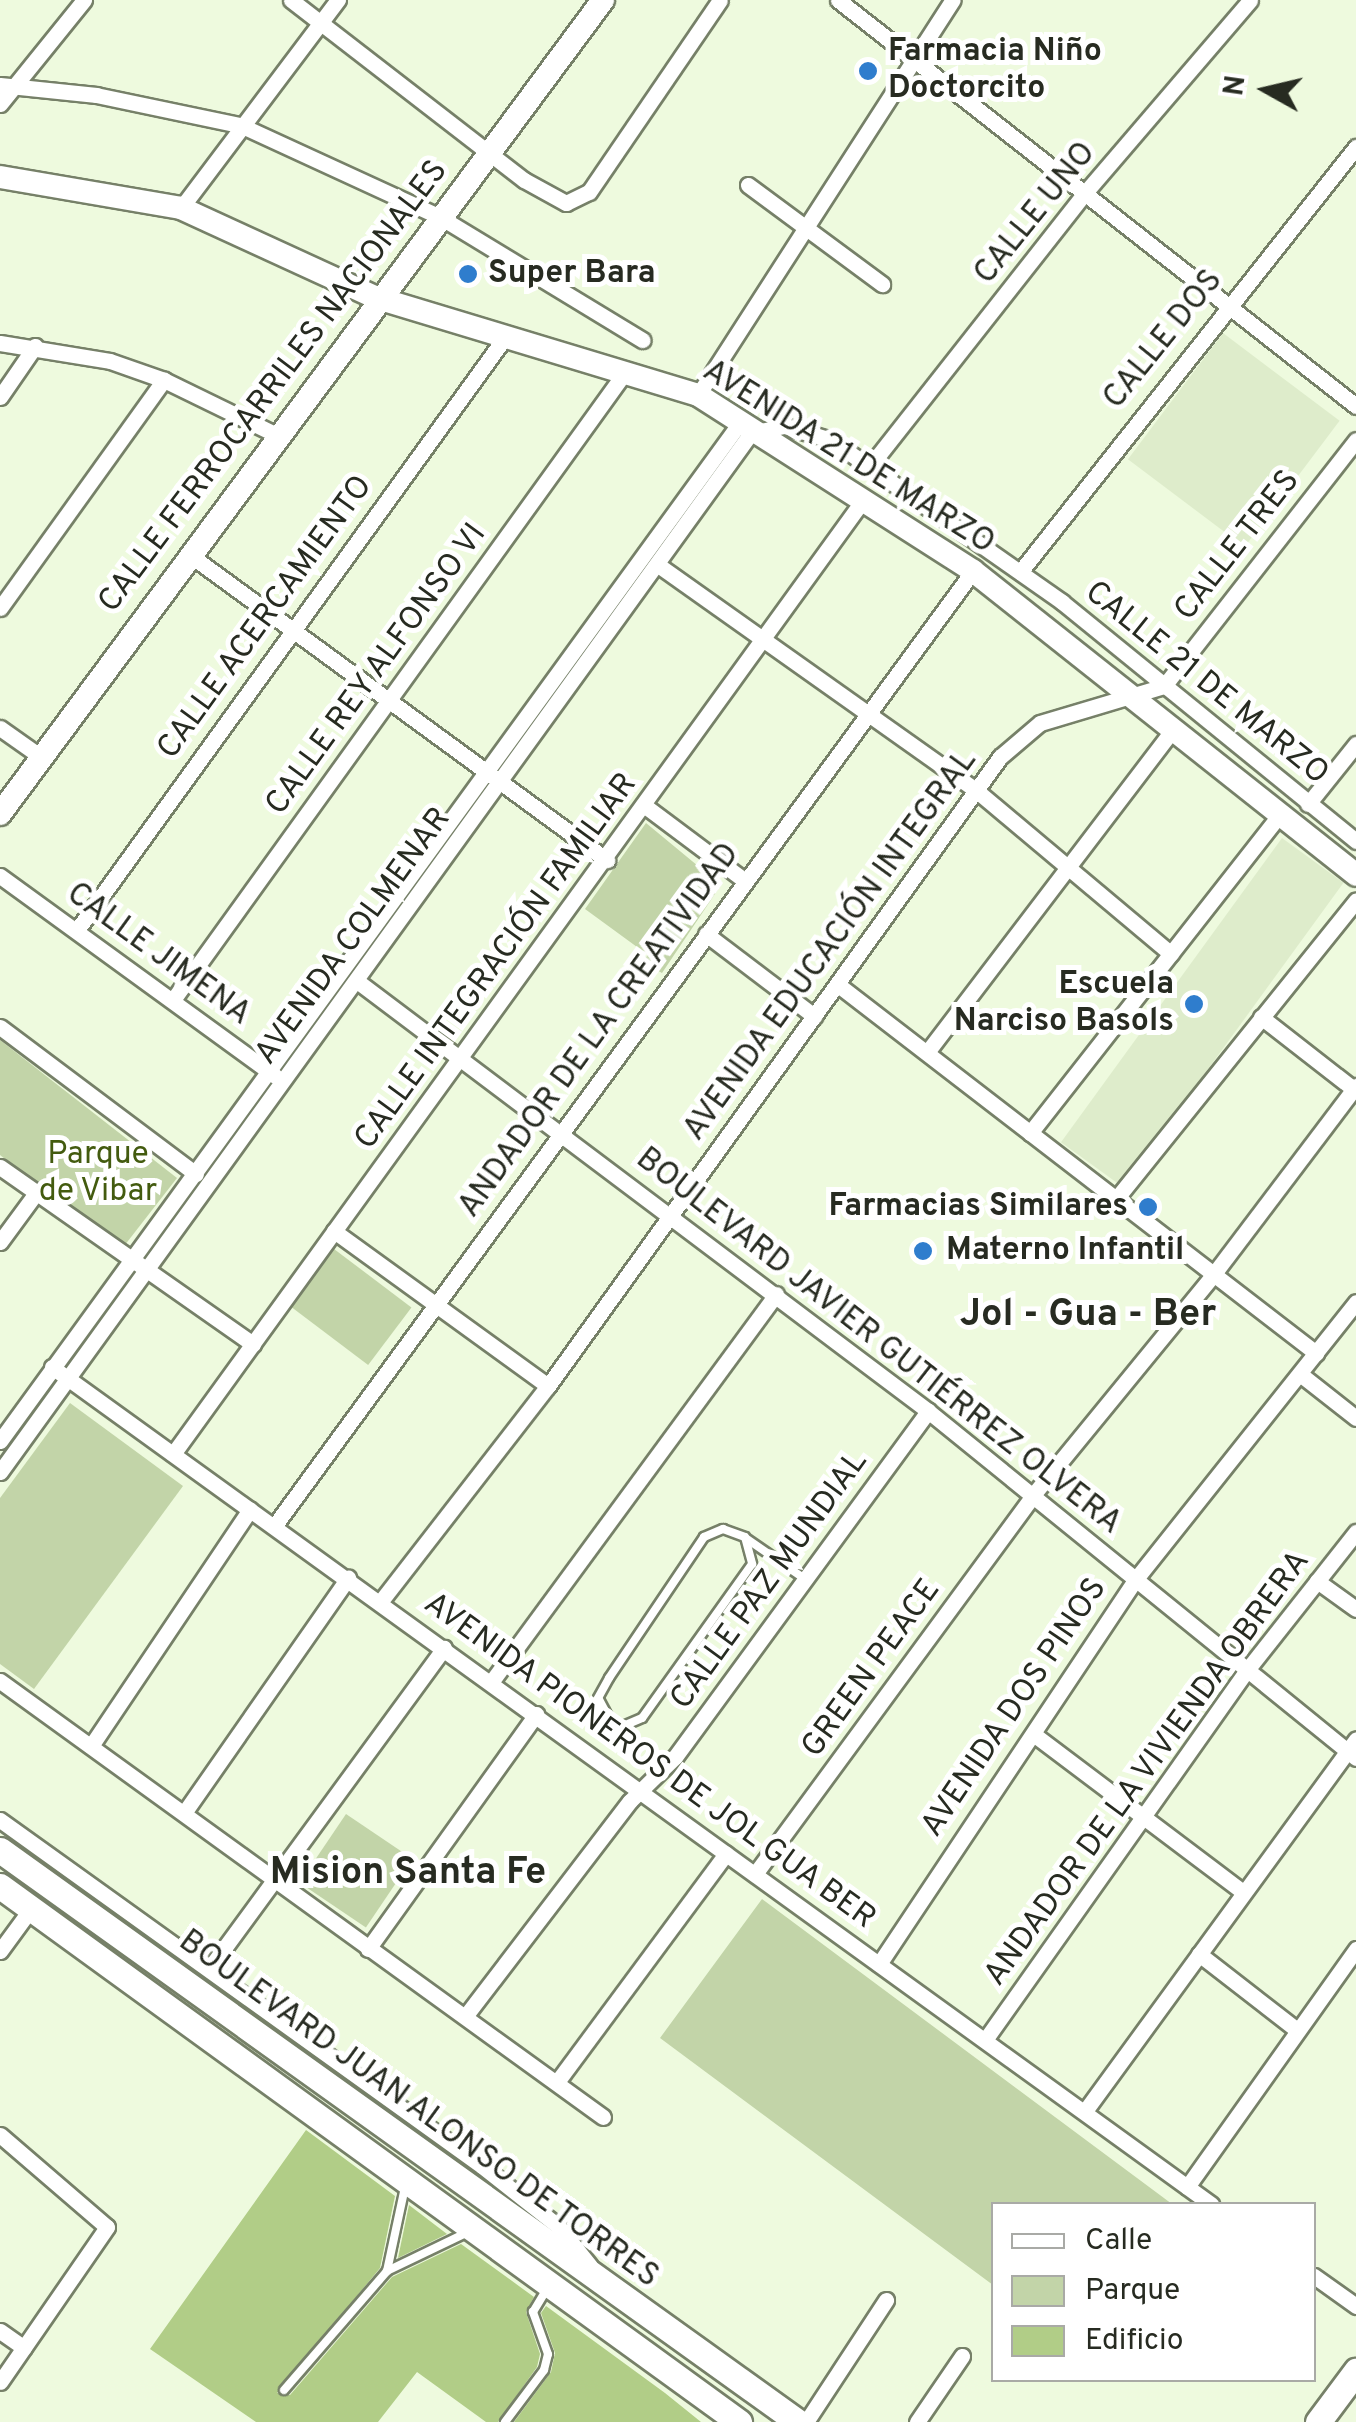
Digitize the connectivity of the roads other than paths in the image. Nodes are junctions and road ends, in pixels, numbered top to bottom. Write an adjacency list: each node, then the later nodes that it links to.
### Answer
1 (84, 0): 11 (street)
2 (291, 0): 9 (street)
3 (338, 0): 9 (street)
4 (602, 0): 15 (street, CALLE FERROCARRILES NACIONALES)
5 (720, 0): 15 (street)
6 (838, 0): 10 (street)
7 (953, 0): 10 (street)
8 (1250, 0): 18 (street, CALLE UNO)
9 (320, 23): 13 (street); 15 (street)
10 (914, 59): 18 (street); 21 (street)
11 (6, 85): 12 (street); 13 (street)
12 (0, 104)
13 (240, 125): 19 (street); 20 (street)
14 (1356, 147): 24 (street, CALLE DOS)
15 (489, 153): 20 (street, CALLE FERROCARRILES NACIONALES)
16 (0, 177): 19 (street, AVENIDA 21 DE MARZO)
17 (748, 185): 21 (street)
18 (1084, 194): 24 (street); 37 (street, CALLE UNO)
19 (181, 208): 23 (street, AVENIDA 21 DE MARZO)
20 (440, 217): 23 (street, CALLE FERROCARRILES NACIONALES); 26 (street)
21 (803, 228): 22 (street); 31 (street)
22 (882, 284)
23 (377, 298): 25 (street, AVENIDA 21 DE MARZO); 35 (street, CALLE FERROCARRILES NACIONALES)
24 (1228, 306): 33 (street); 42 (street, CALLE DOS)
25 (503, 340): 29 (street, AVENIDA 21 DE MARZO); 44 (street, CALLE ACERCAMIENTO)
26 (642, 340)
27 (0, 343): 28 (street)
28 (36, 346): 30 (street); 32 (street)
29 (624, 374): 31 (street, AVENIDA 21 DE MARZO); 48 (street, CALLE REY ALFONSO VI)
30 (164, 380): 35 (street); 43 (street)
31 (698, 395): 34 (street, AVENIDA 21 DE MARZO)
32 (0, 396)
33 (1356, 406)
34 (745, 428): 37 (street, CALLE 21 DE MARZO); 38 (street, AVENIDA 21 DE MARZO); 40 (street, AVENIDA COLMENAR); 54 (street, AVENIDA COLMENAR)
35 (277, 436): 39 (street, CALLE FERROCARRILES NACIONALES)
36 (1356, 440): 46 (street, CALLE TRES)
37 (870, 466): 42 (street, CALLE 21 DE MARZO)
38 (863, 500): 41 (street, AVENIDA 21 DE MARZO); 45 (street, CALLE INTEGRACIÓN FAMILIAR)
39 (190, 554): 44 (street); 53 (street, CALLE FERROCARRILES NACIONALES)
40 (658, 564): 45 (street); 54 (street, AVENIDA COLMENAR)
41 (973, 571): 47 (street, AVENIDA 21 DE MARZO); 49 (street, ANDADOR DE LA CREATIVIDAD)
42 (1020, 572): 46 (street, CALLE 21 DE MARZO)
43 (0, 608)
44 (290, 628): 48 (street); 67 (street, CALLE ACERCAMIENTO)
45 (762, 639): 49 (street); 57 (street, CALLE INTEGRACIÓN FAMILIAR)
46 (1164, 686): 47 (street, AVENIDA EDUCACIÓN INTEGRAL); 56 (street, CALLE 21 DE MARZO)
47 (1132, 695): 51 (street, AVENIDA 21 DE MARZO); 55 (street, AVENIDA EDUCACIÓN INTEGRAL)
48 (389, 702): 54 (street); 72 (street, CALLE REY ALFONSO VI)
49 (867, 709): 55 (street); 65 (street, ANDADOR DE LA CREATIVIDAD)
50 (0, 728): 53 (street)
51 (1174, 728): 59 (street, AVENIDA 21 DE MARZO); 62 (street)
52 (1356, 744): 56 (street)
53 (41, 758): 58 (street, CALLE FERROCARRILES NACIONALES)
54 (492, 782): 61 (street); 70 (street, AVENIDA COLMENAR); 78 (street, AVENIDA COLMENAR)
55 (977, 791): 62 (street); 71 (street, AVENIDA EDUCACIÓN INTEGRAL)
56 (1308, 804): 60 (street, CALLE 21 DE MARZO)
57 (644, 806): 61 (street, CALLE INTEGRACIÓN FAMILIAR); 65 (street)
58 (0, 814)
59 (1280, 814): 63 (street, AVENIDA 21 DE MARZO); 69 (street)
60 (1356, 841)
61 (607, 860): 77 (street, CALLE INTEGRACIÓN FAMILIAR)
62 (1068, 866): 69 (street); 76 (street)
63 (1356, 875)
64 (0, 876): 67 (street, CALLE JIMENA)
65 (744, 880): 68 (street, ANDADOR DE LA CREATIVIDAD)
66 (1356, 900): 74 (street)
67 (77, 930): 72 (street, CALLE JIMENA)
68 (706, 934): 73 (street); 80 (street, ANDADOR DE LA CREATIVIDAD)
69 (1171, 954): 81 (street)
70 (357, 981): 77 (street, BOULEVARD JAVIER GUTIÉRREZ OLVERA); 78 (street, AVENIDA COLMENAR)
71 (837, 984): 73 (street, AVENIDA EDUCACIÓN INTEGRAL); 76 (street)
72 (175, 997): 78 (street, CALLE JIMENA)
73 (814, 1016): 86 (street, AVENIDA EDUCACIÓN INTEGRAL)
74 (1261, 1017): 79 (street); 85 (street)
75 (0, 1027): 83 (street)
76 (928, 1051): 81 (street)
77 (463, 1057): 80 (street, BOULEVARD JAVIER GUTIÉRREZ OLVERA); 87 (street, CALLE INTEGRACIÓN FAMILIAR)
78 (276, 1077): 83 (street, AVENIDA COLMENAR); 89 (street, AVENIDA COLMENAR)
79 (1355, 1089): 90 (street, GREEN PEACE)
80 (563, 1131): 86 (street, BOULEVARD JAVIER GUTIÉRREZ OLVERA); 93 (street, ANDADOR DE LA CREATIVIDAD)
81 (1030, 1132): 85 (street)
82 (0, 1167): 84 (street)
83 (196, 1174): 89 (street, AVENIDA COLMENAR)
84 (36, 1194): 88 (street); 89 (street)
85 (1116, 1199): 90 (street)
86 (671, 1215): 91 (street, BOULEVARD JAVIER GUTIÉRREZ OLVERA); 99 (street, AVENIDA EDUCACIÓN INTEGRAL)
87 (334, 1231): 93 (street); 94 (street, CALLE INTEGRACIÓN FAMILIAR)
88 (0, 1242)
89 (136, 1267): 94 (street); 96 (street, AVENIDA COLMENAR); 98 (street, AVENIDA COLMENAR)
90 (1213, 1275): 95 (street); 105 (street, GREEN PEACE)
91 (776, 1294): 100 (street, BOULEVARD JAVIER GUTIÉRREZ OLVERA); 119 (street)
92 (1356, 1302): 95 (street, AVENIDA DOS PINOS)
93 (434, 1303): 99 (street); 107 (street, ANDADOR DE LA CREATIVIDAD)
94 (253, 1344): 103 (street, CALLE INTEGRACIÓN FAMILIAR)
95 (1316, 1353): 97 (street, AVENIDA DOS PINOS)
96 (52, 1367): 98 (street, AVENIDA PIONEROS DE JOL GUA BER); 102 (street, AVENIDA COLMENAR)
97 (1300, 1374): 101 (street); 112 (street, AVENIDA DOS PINOS)
98 (67, 1377): 103 (street, AVENIDA PIONEROS DE JOL GUA BER); 104 (street, AVENIDA COLMENAR)
99 (548, 1386): 114 (street, AVENIDA EDUCACIÓN INTEGRAL)
100 (928, 1411): 105 (street, BOULEVARD JAVIER GUTIÉRREZ OLVERA); 111 (street, CALLE PAZ MUNDIAL)
101 (1356, 1418)
102 (0, 1441)
103 (173, 1454): 106 (street, AVENIDA PIONEROS DE JOL GUA BER)
104 (0, 1472)
105 (1032, 1495): 112 (street, BOULEVARD JAVIER GUTIÉRREZ OLVERA); 130 (street, GREEN PEACE)
106 (250, 1509): 107 (street, AVENIDA PIONEROS DE JOL GUA BER); 122 (street)
107 (274, 1525): 110 (street, AVENIDA PIONEROS DE JOL GUA BER)
108 (1356, 1532): 113 (street, ANDADOR DE LA VIVIENDA OBRERA)
109 (744, 1537): 109 (lane); 111 (lane)
110 (348, 1578): 114 (street, AVENIDA PIONEROS DE JOL GUA BER); 125 (street)
111 (805, 1579): 124 (street, CALLE PAZ MUNDIAL)
112 (1135, 1580): 117 (street, BOULEVARD JAVIER GUTIÉRREZ OLVERA); 121 (street, AVENIDA DOS PINOS)
113 (1317, 1580): 115 (street); 117 (street, ANDADOR DE LA VIVIENDA OBRERA)
114 (382, 1601): 116 (street, AVENIDA PIONEROS DE JOL GUA BER)
115 (1356, 1610)
116 (444, 1648): 119 (street, AVENIDA PIONEROS DE JOL GUA BER); 131 (street)
117 (1246, 1670): 123 (street, BOULEVARD JAVIER GUTIÉRREZ OLVERA); 126 (street, ANDADOR DE LA VIVIENDA OBRERA)
118 (0, 1681): 122 (street)
119 (492, 1681): 120 (street, AVENIDA PIONEROS DE JOL GUA BER)
120 (536, 1714): 124 (street, AVENIDA PIONEROS DE JOL GUA BER); 135 (street)
121 (1036, 1736): 126 (street); 139 (street, AVENIDA DOS PINOS)
122 (91, 1746): 125 (street)
123 (1353, 1749): 133 (street)
124 (641, 1788): 129 (street, AVENIDA PIONEROS DE JOL GUA BER); 141 (street, CALLE PAZ MUNDIAL)
125 (184, 1813): 131 (street)
126 (1144, 1814): 133 (street); 143 (street, ANDADOR DE LA VIVIENDA OBRERA)
127 (0, 1820): 140 (street)
128 (0, 1850): 154 (main road, BOULEVARD JUAN ALONSO DE TORRES)
129 (726, 1854): 130 (street, AVENIDA PIONEROS DE JOL GUA BER); 144 (street)
130 (755, 1874): 139 (street, AVENIDA PIONEROS DE JOL GUA BER)
131 (275, 1881): 135 (street); 140 (street)
132 (0, 1886): 134 (main road, BOULEVARD JUAN ALONSO DE TORRES)
133 (1243, 1892): 138 (street)
134 (30, 1910): 137 (street); 148 (main road, BOULEVARD JUAN ALONSO DE TORRES)
135 (368, 1949): 141 (street)
136 (1356, 1949): 142 (street)
137 (0, 1951)
138 (1199, 1954): 142 (street); 145 (street)
139 (879, 1964): 143 (street, AVENIDA PIONEROS DE JOL GUA BER)
140 (209, 1969): 154 (street)
141 (466, 2014): 144 (street)
142 (1297, 2030): 149 (street)
143 (985, 2040): 145 (street, AVENIDA PIONEROS DE JOL GUA BER)
144 (557, 2082): 146 (street)
145 (1085, 2111): 149 (street, AVENIDA PIONEROS DE JOL GUA BER)
146 (603, 2117)
147 (0, 2135): 159 (street)
148 (406, 2180): 151 (main road, BOULEVARD JUAN ALONSO DE TORRES); 152 (lane)
149 (1187, 2187): 150 (street, AVENIDA PIONEROS DE JOL GUA BER)
150 (1208, 2202)
151 (474, 2231): 152 (lane); 155 (main road, BOULEVARD JUAN ALONSO DE TORRES)
152 (387, 2271): 163 (lane)
153 (1316, 2277): 157 (street)
154 (601, 2282): 166 (main road, BOULEVARD JUAN ALONSO DE TORRES)
155 (549, 2285): 164 (lane); 165 (main road, BOULEVARD JUAN ALONSO DE TORRES)
156 (886, 2300): 167 (street)
157 (1356, 2306)
158 (0, 2331): 159 (street)
159 (24, 2348): 162 (street)
160 (962, 2356): 168 (street)
161 (1356, 2370): 169 (main road)
162 (0, 2382)
163 (284, 2390)
164 (505, 2422)
165 (740, 2422)
166 (798, 2422)
167 (806, 2422)
168 (917, 2422)
169 (1318, 2422)

